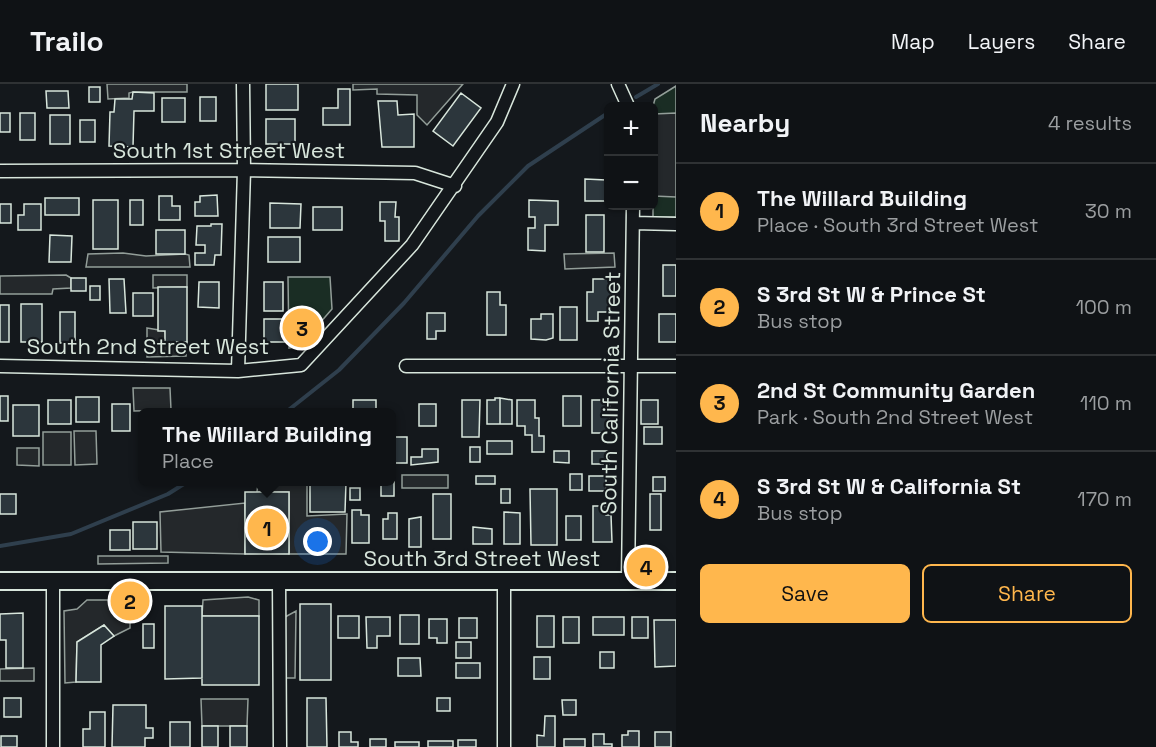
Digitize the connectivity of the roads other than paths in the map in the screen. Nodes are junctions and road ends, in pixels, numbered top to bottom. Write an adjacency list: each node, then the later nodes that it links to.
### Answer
1 (243, 84): 5 (street)
2 (513, 84): 7 (street, South 2nd Street West)
3 (618, 84): 4 (street)
4 (626, 102)
5 (244, 170): 6 (street, South 1st Street West); 7 (street, South 1st Street West); 15 (street)
6 (0, 171)
7 (455, 186): 15 (street, South 2nd Street West)
8 (633, 210): 9 (street, South California Street)
9 (634, 223): 10 (street); 13 (street, South California Street)
10 (676, 224)
11 (0, 366): 15 (street, South 2nd Street West)
12 (406, 366): 13 (street)
13 (632, 366): 14 (street); 20 (street, South California Street)
14 (676, 366)
15 (238, 371)
16 (53, 580): 17 (main road, South 3rd Street West); 18 (main road, South 3rd Street West); 22 (street)
17 (279, 580): 19 (main road, South 3rd Street West); 23 (street)
18 (0, 581)
19 (504, 581): 20 (main road, South 3rd Street West); 24 (street)
20 (628, 581): 21 (main road, South 3rd Street West)
21 (676, 581)
22 (53, 747)
23 (280, 747)
24 (504, 747)

